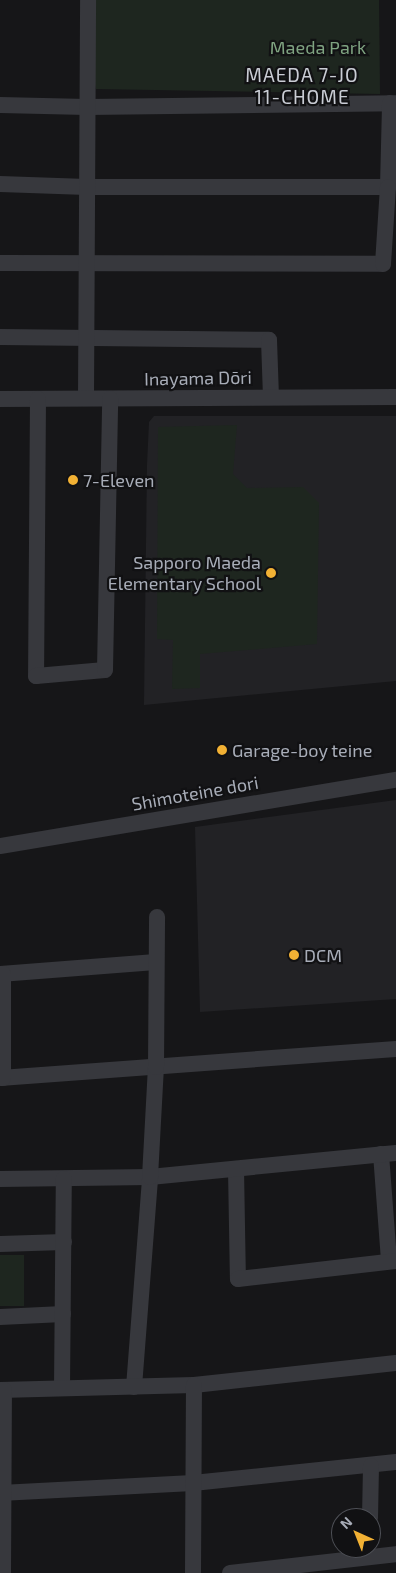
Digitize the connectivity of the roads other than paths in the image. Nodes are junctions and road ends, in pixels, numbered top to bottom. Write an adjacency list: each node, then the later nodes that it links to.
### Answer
1 (88, 0): 4 (street)
2 (393, 103): 4 (street); 7 (street)
3 (0, 104): 4 (street)
4 (87, 107): 6 (street)
5 (0, 184): 6 (street)
6 (87, 187): 7 (street); 8 (street)
7 (388, 187): 8 (street)
8 (88, 262): 9 (street); 11 (street)
9 (0, 263)
10 (0, 338): 11 (street)
11 (86, 339): 12 (street); 14 (street)
12 (271, 396): 13 (street, Inayama Dōri); 17 (street, Inayama Dōri)
13 (396, 397)
14 (86, 398): 16 (street, Inayama Dōri); 17 (street, Inayama Dōri)
15 (0, 399): 16 (street, Inayama Dōri)
16 (38, 399): 17 (street)
17 (110, 399)
18 (396, 780): 19 (street, Shimoteine dori)
19 (0, 846)
20 (157, 917): 21 (street)
21 (156, 962): 22 (street); 24 (street)
22 (2, 974): 25 (street)
23 (396, 1049): 24 (street)
24 (156, 1067): 25 (street); 28 (street)
25 (1, 1078)
26 (389, 1154): 27 (street); 33 (street)
27 (236, 1169): 28 (street); 33 (street)
28 (150, 1177): 29 (street); 38 (street)
29 (64, 1178): 30 (street); 31 (street)
30 (0, 1179)
31 (64, 1242): 32 (street); 34 (street)
32 (0, 1244)
33 (393, 1261)
34 (63, 1314): 35 (street); 39 (street)
35 (0, 1317)
36 (396, 1363): 37 (street)
37 (194, 1385): 38 (street); 43 (street)
38 (134, 1387): 39 (street)
39 (62, 1388): 40 (street)
40 (2, 1390): 44 (street)
41 (396, 1462): 42 (street)
42 (371, 1466): 43 (street); 45 (street)
43 (193, 1483): 44 (street); 49 (street)
44 (2, 1493): 48 (street)
45 (370, 1508)
46 (396, 1554): 47 (street)
47 (369, 1559): 50 (street)
48 (3, 1573)
49 (193, 1573)
50 (230, 1573)

